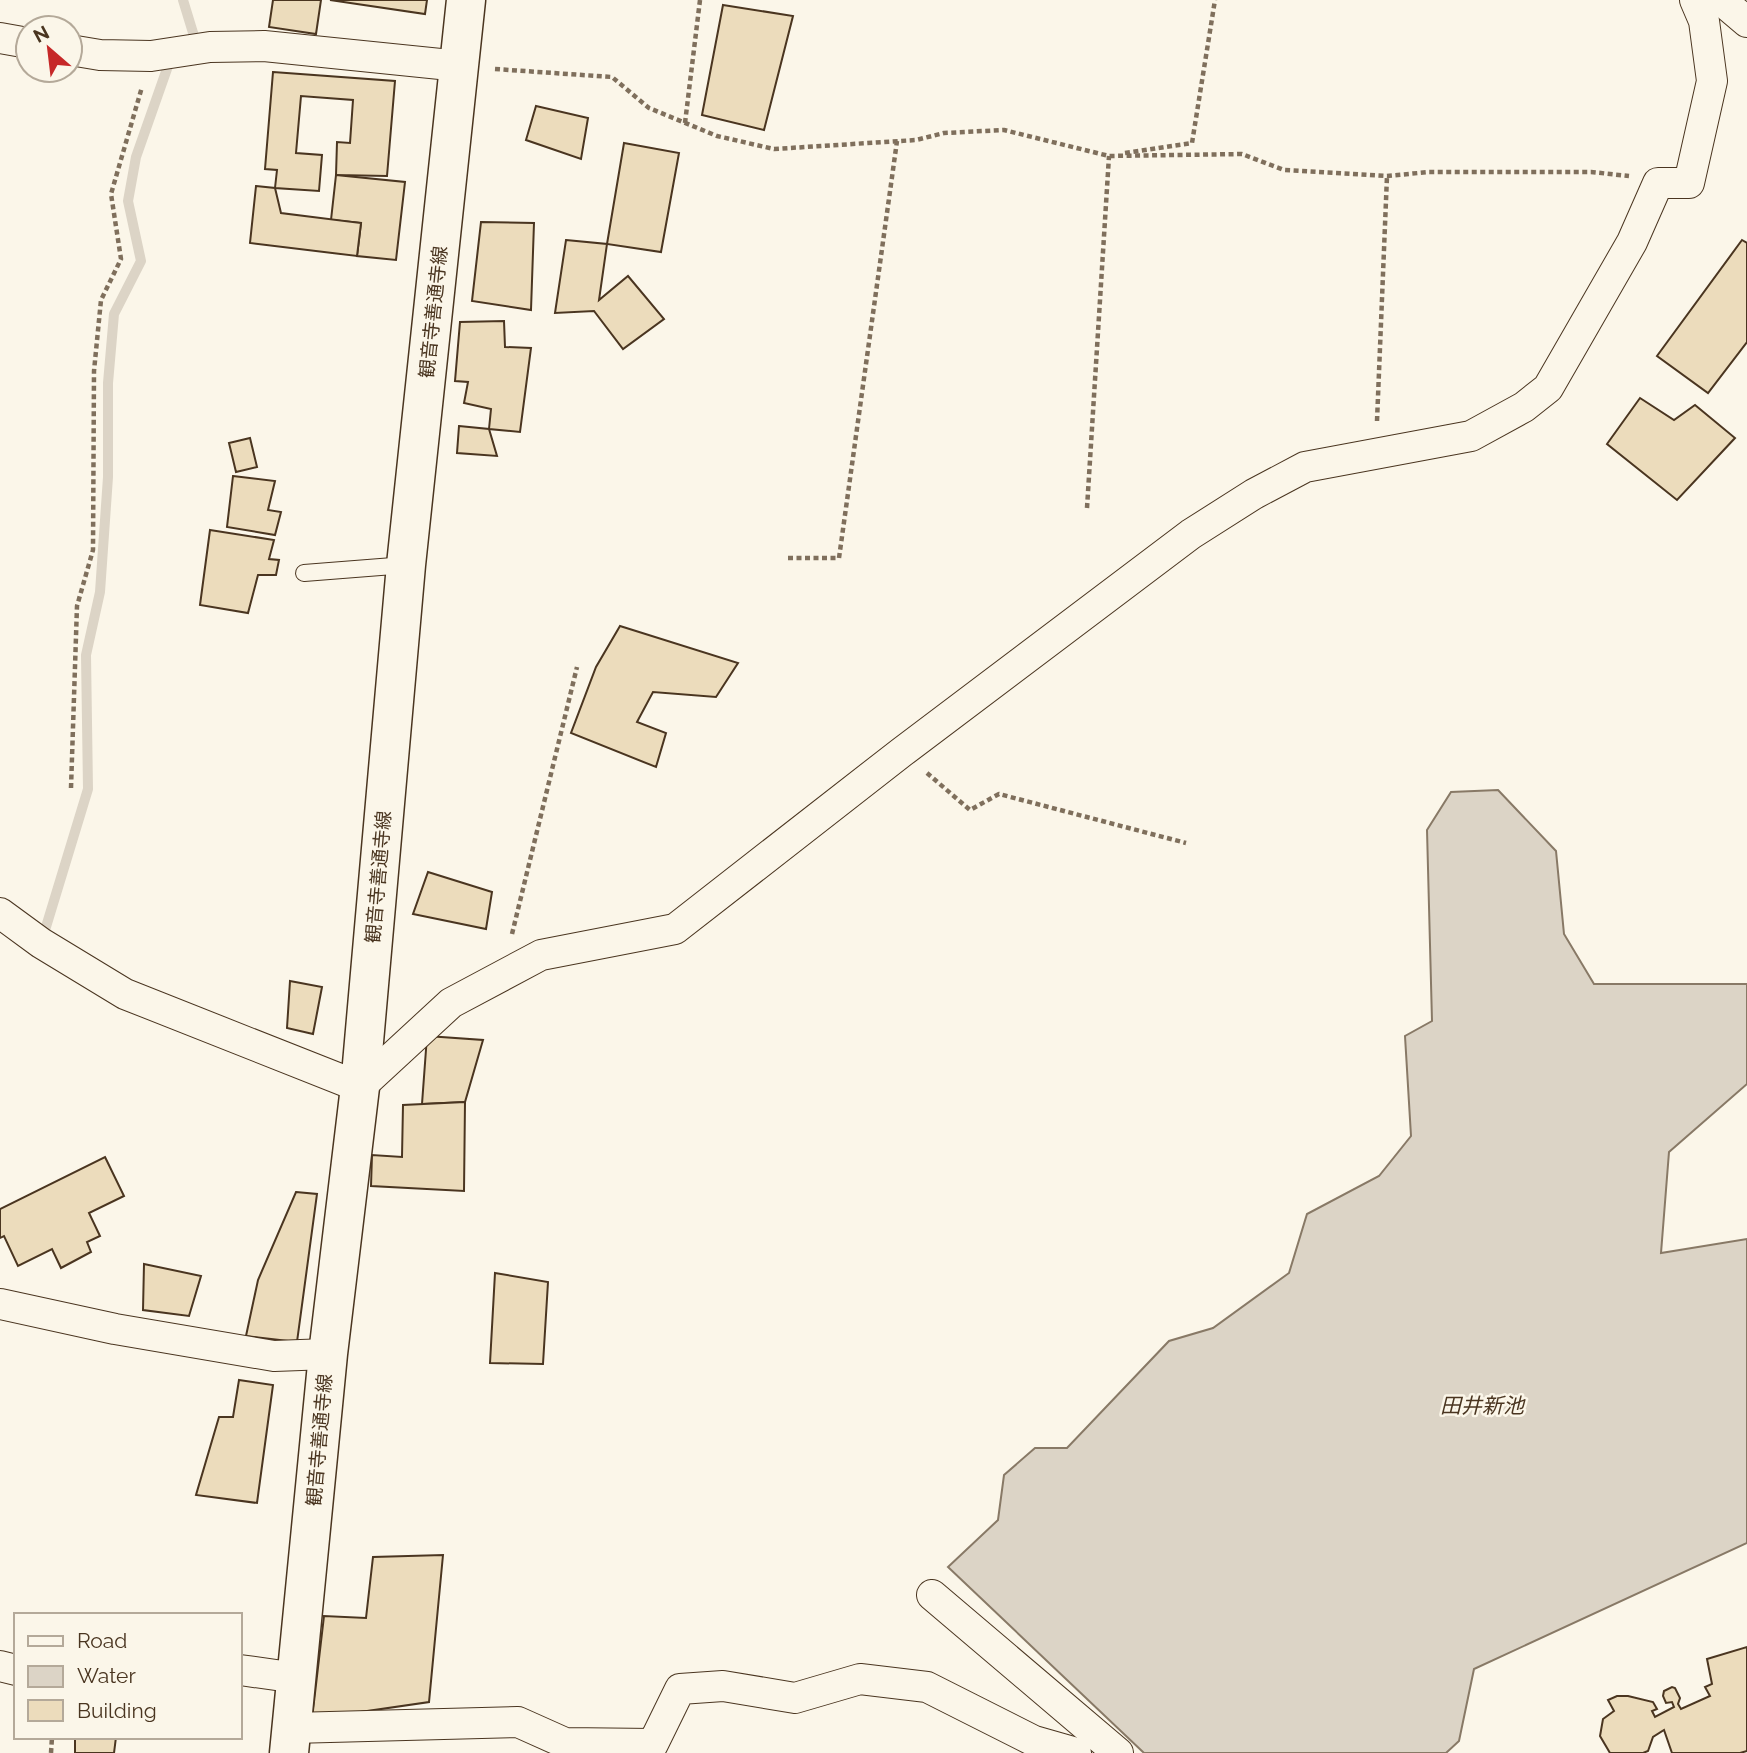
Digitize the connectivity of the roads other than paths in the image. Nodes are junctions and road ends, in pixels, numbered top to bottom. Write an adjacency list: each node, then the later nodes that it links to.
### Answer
1 (466, 0): 6 (main road, 観音寺善通寺線)
2 (1695, 0): 10 (street)
3 (1721, 0): 4 (street)
4 (1747, 22)
5 (84, 52): 6 (street)
6 (460, 66): 7 (main road, 観音寺善通寺線)
7 (406, 565): 8 (lane); 10 (main road, 観音寺善通寺線)
8 (304, 573)
9 (0, 913): 10 (street)
10 (360, 1087): 12 (main road, 観音寺善通寺線)
11 (0, 1304): 12 (street)
12 (328, 1354): 15 (main road, 観音寺善通寺線)
13 (932, 1595): 19 (street)
14 (242, 1670): 15 (street)
15 (297, 1678): 16 (main road, 観音寺善通寺線)
16 (290, 1741): 17 (street)
17 (602, 1748): 18 (street)
18 (1076, 1753)
19 (1118, 1753)

